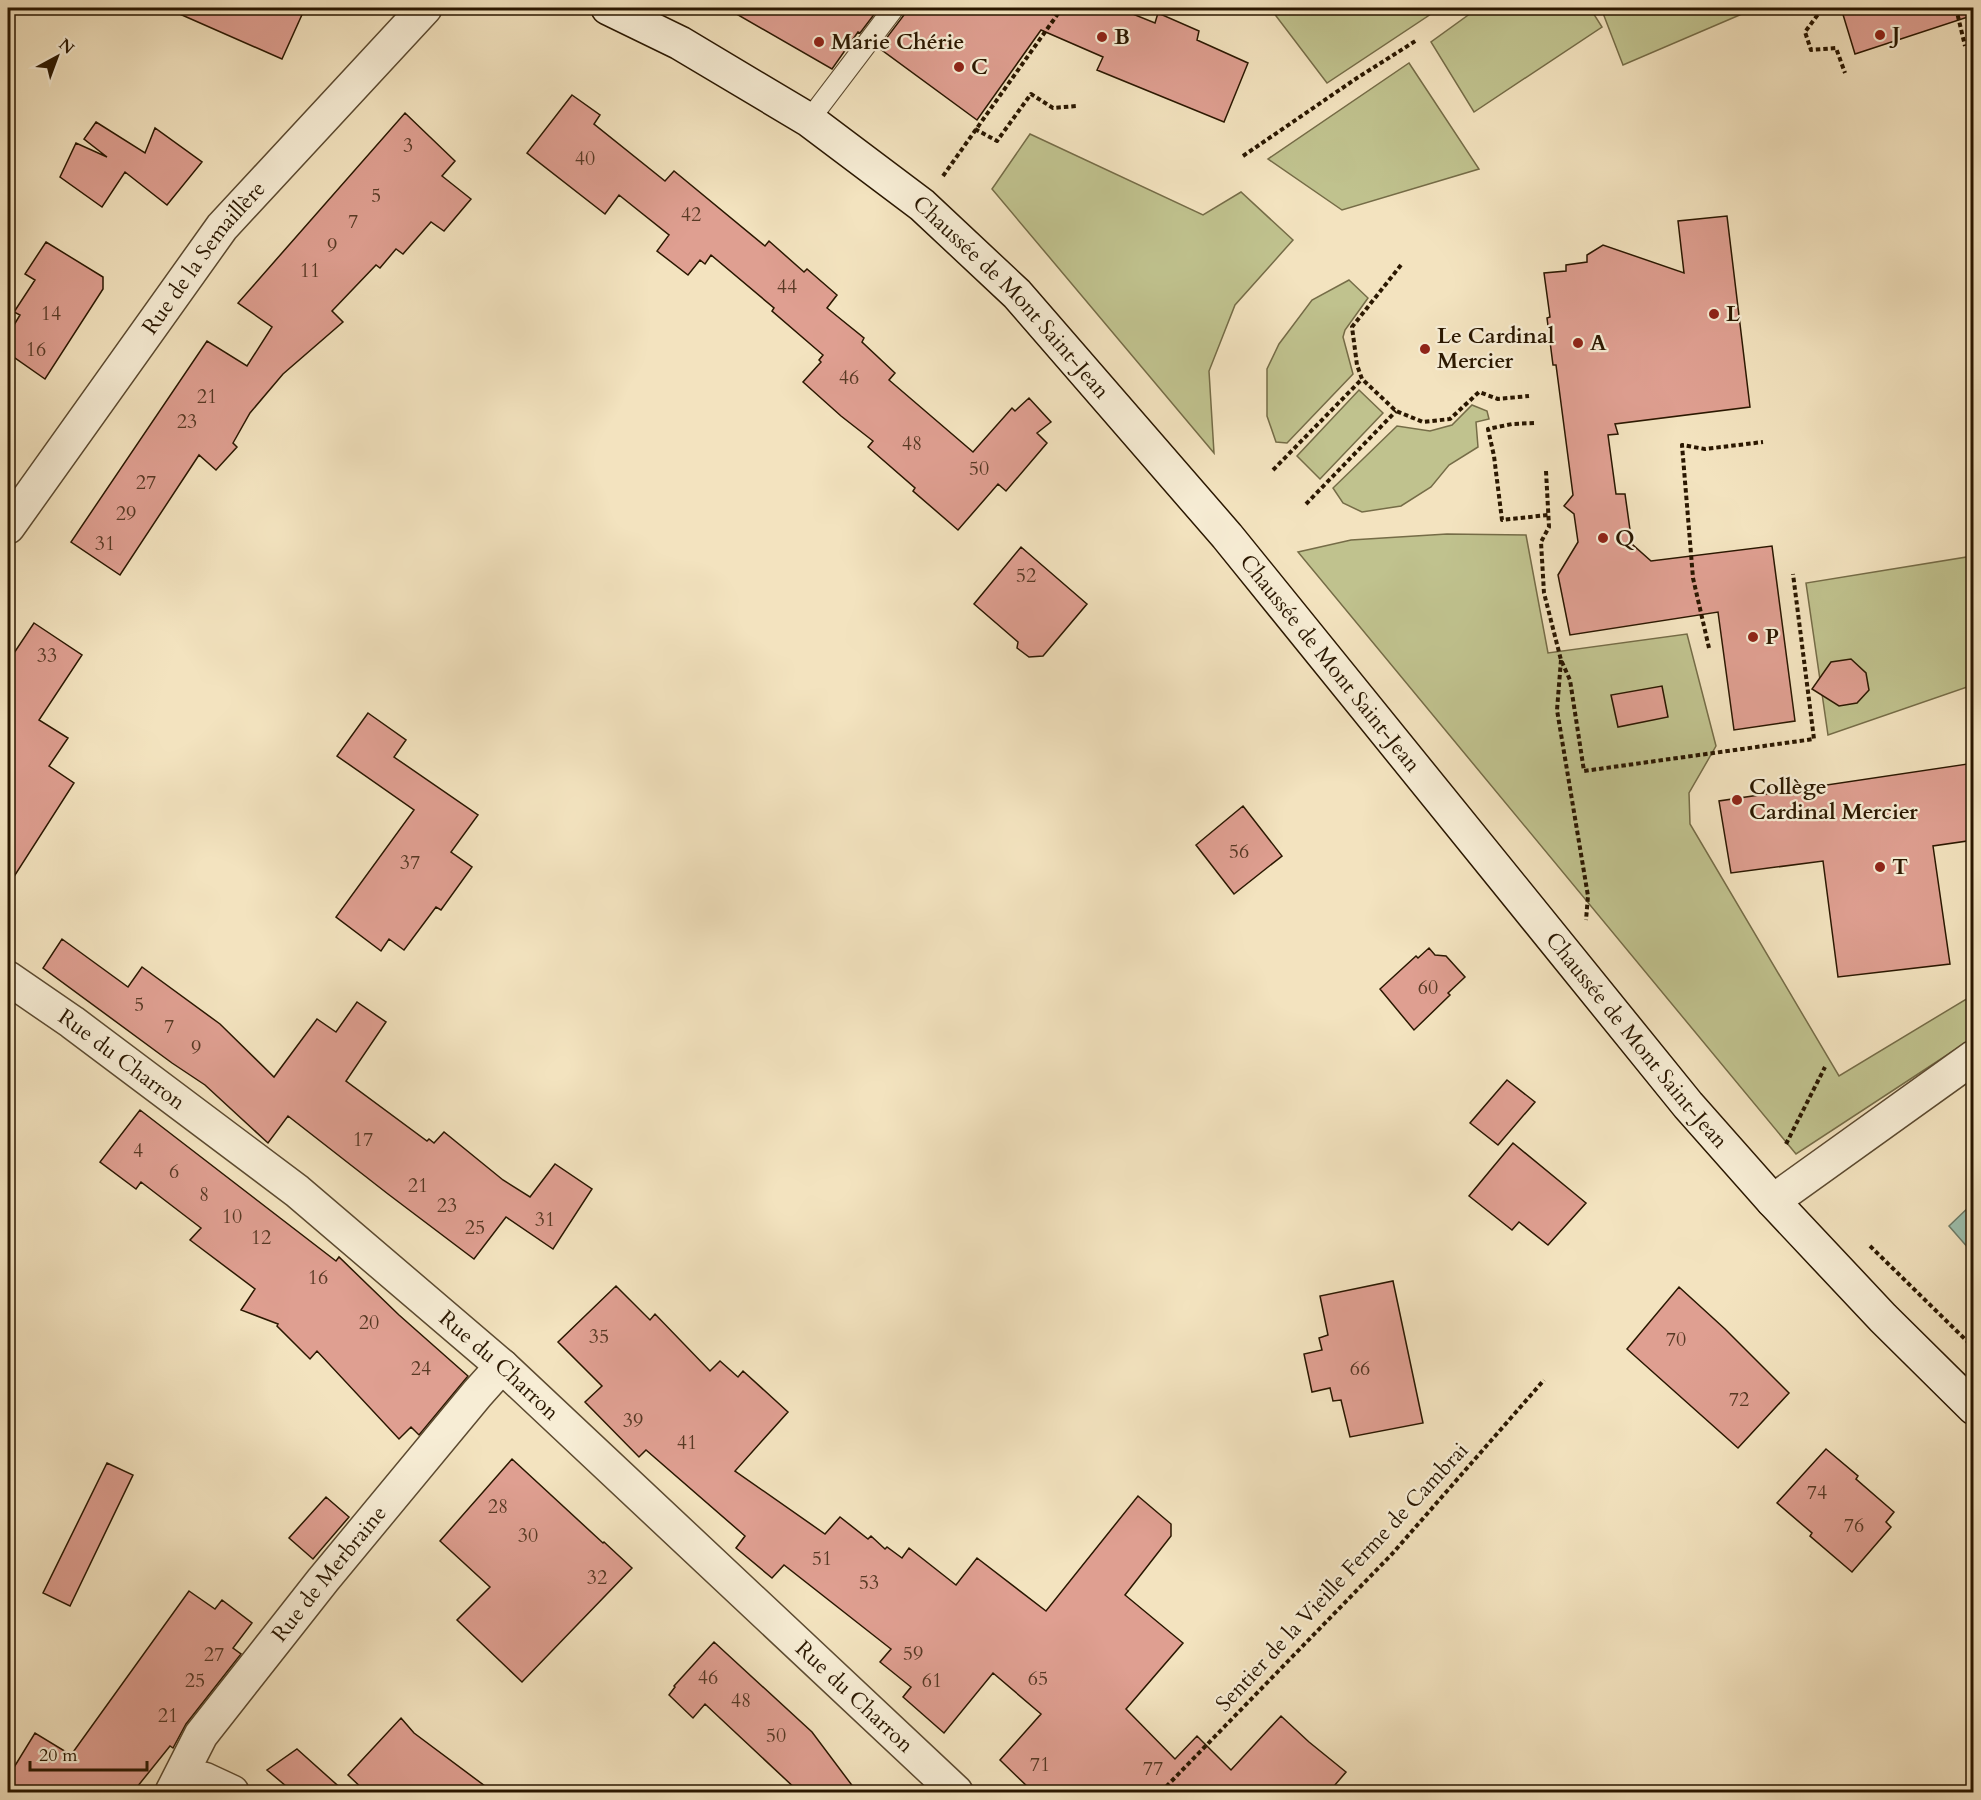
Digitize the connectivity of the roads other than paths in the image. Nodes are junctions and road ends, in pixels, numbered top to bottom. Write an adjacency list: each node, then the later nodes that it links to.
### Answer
1 (425, 8): 5 (street, Rue de la Semaillère)
2 (608, 8): 4 (street, Chaussée de Mont Saint-Jean)
3 (894, 8): 4 (lane)
4 (809, 120): 8 (street, Chaussée de Mont Saint-Jean)
5 (8, 527)
6 (8, 978): 9 (street, Rue du Charron)
7 (1974, 1057): 8 (street)
8 (1773, 1201): 10 (street, Chaussée de Mont Saint-Jean)
9 (502, 1366): 11 (street, Rue de Merbraine); 14 (street, Rue du Charron)
10 (1974, 1408)
11 (172, 1792)
12 (180, 1792): 13 (street)
13 (232, 1792)
14 (956, 1792)

